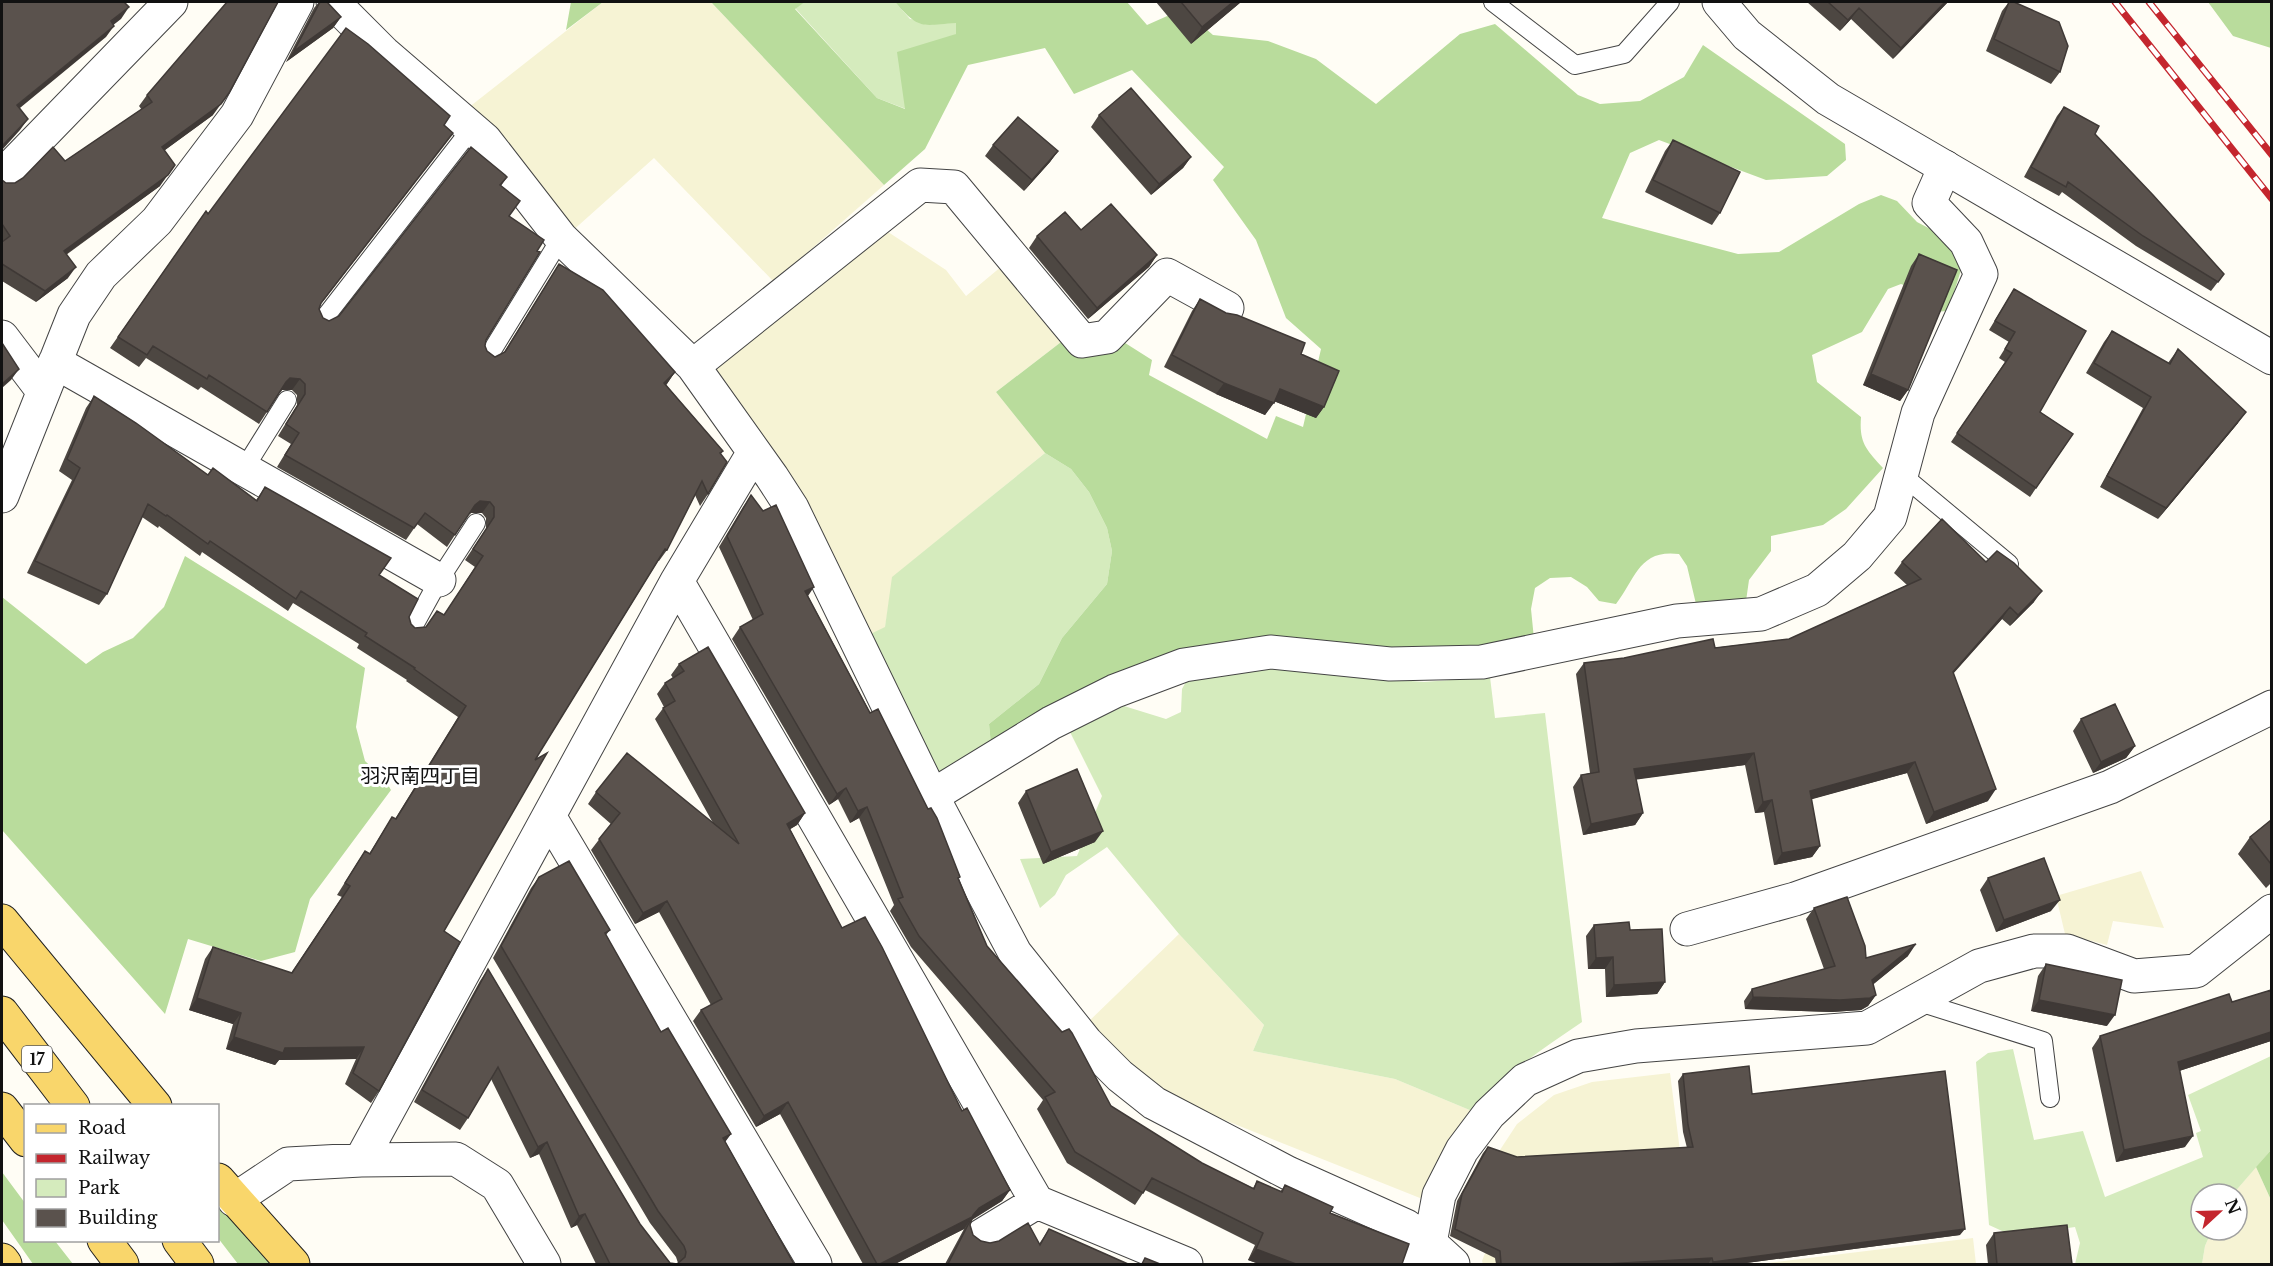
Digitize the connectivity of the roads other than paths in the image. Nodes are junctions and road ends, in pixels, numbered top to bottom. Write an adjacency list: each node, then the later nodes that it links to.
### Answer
1 (171, 2): 9 (street)
2 (297, 2): 17 (street)
3 (333, 2): 7 (street)
4 (1493, 2): 5 (lane)
5 (1670, 2)
6 (1719, 2): 8 (street)
7 (472, 128): 10 (street); 12 (lane)
8 (1945, 166): 15 (street); 21 (street)
9 (2, 176)
10 (561, 238): 14 (lane); 16 (street)
11 (1227, 308): 16 (street)
12 (322, 321)
13 (2, 337): 17 (street)
14 (488, 357)
15 (2271, 358)
16 (693, 366): 19 (street)
17 (49, 377): 20 (street); 22 (street)
18 (287, 400): 20 (lane)
19 (754, 452): 26 (street); 29 (street)
20 (244, 469): 25 (street)
21 (1902, 475): 24 (lane); 29 (street)
22 (2, 496)
23 (477, 523): 25 (lane)
24 (2009, 564)
25 (439, 579): 27 (lane)
26 (677, 581): 30 (street); 43 (street)
27 (412, 629)
28 (2271, 707): 33 (street)
29 (932, 796): 47 (street)
30 (549, 816): 41 (street); 54 (street)
31 (2271, 911): 34 (street)
32 (2, 921): 38 (main road)
33 (1687, 929)
34 (1916, 1001): 36 (lane); 47 (street)
35 (2, 1013): 37 (main road, 17)
36 (2050, 1098)
37 (72, 1104)
38 (153, 1104)
39 (2, 1109): 40 (main road)
40 (24, 1137)
41 (361, 1160): 42 (street); 53 (street)
42 (226, 1190): 52 (main road)
43 (1037, 1202): 44 (street); 55 (street)
44 (981, 1236)
45 (106, 1242): 50 (main road)
46 (180, 1242): 51 (main road)
47 (1434, 1257)
48 (2, 1260): 49 (main road)
49 (5, 1264)
50 (122, 1264)
51 (197, 1264)
52 (293, 1264)
53 (544, 1264)
54 (815, 1264)
55 (1186, 1264)

